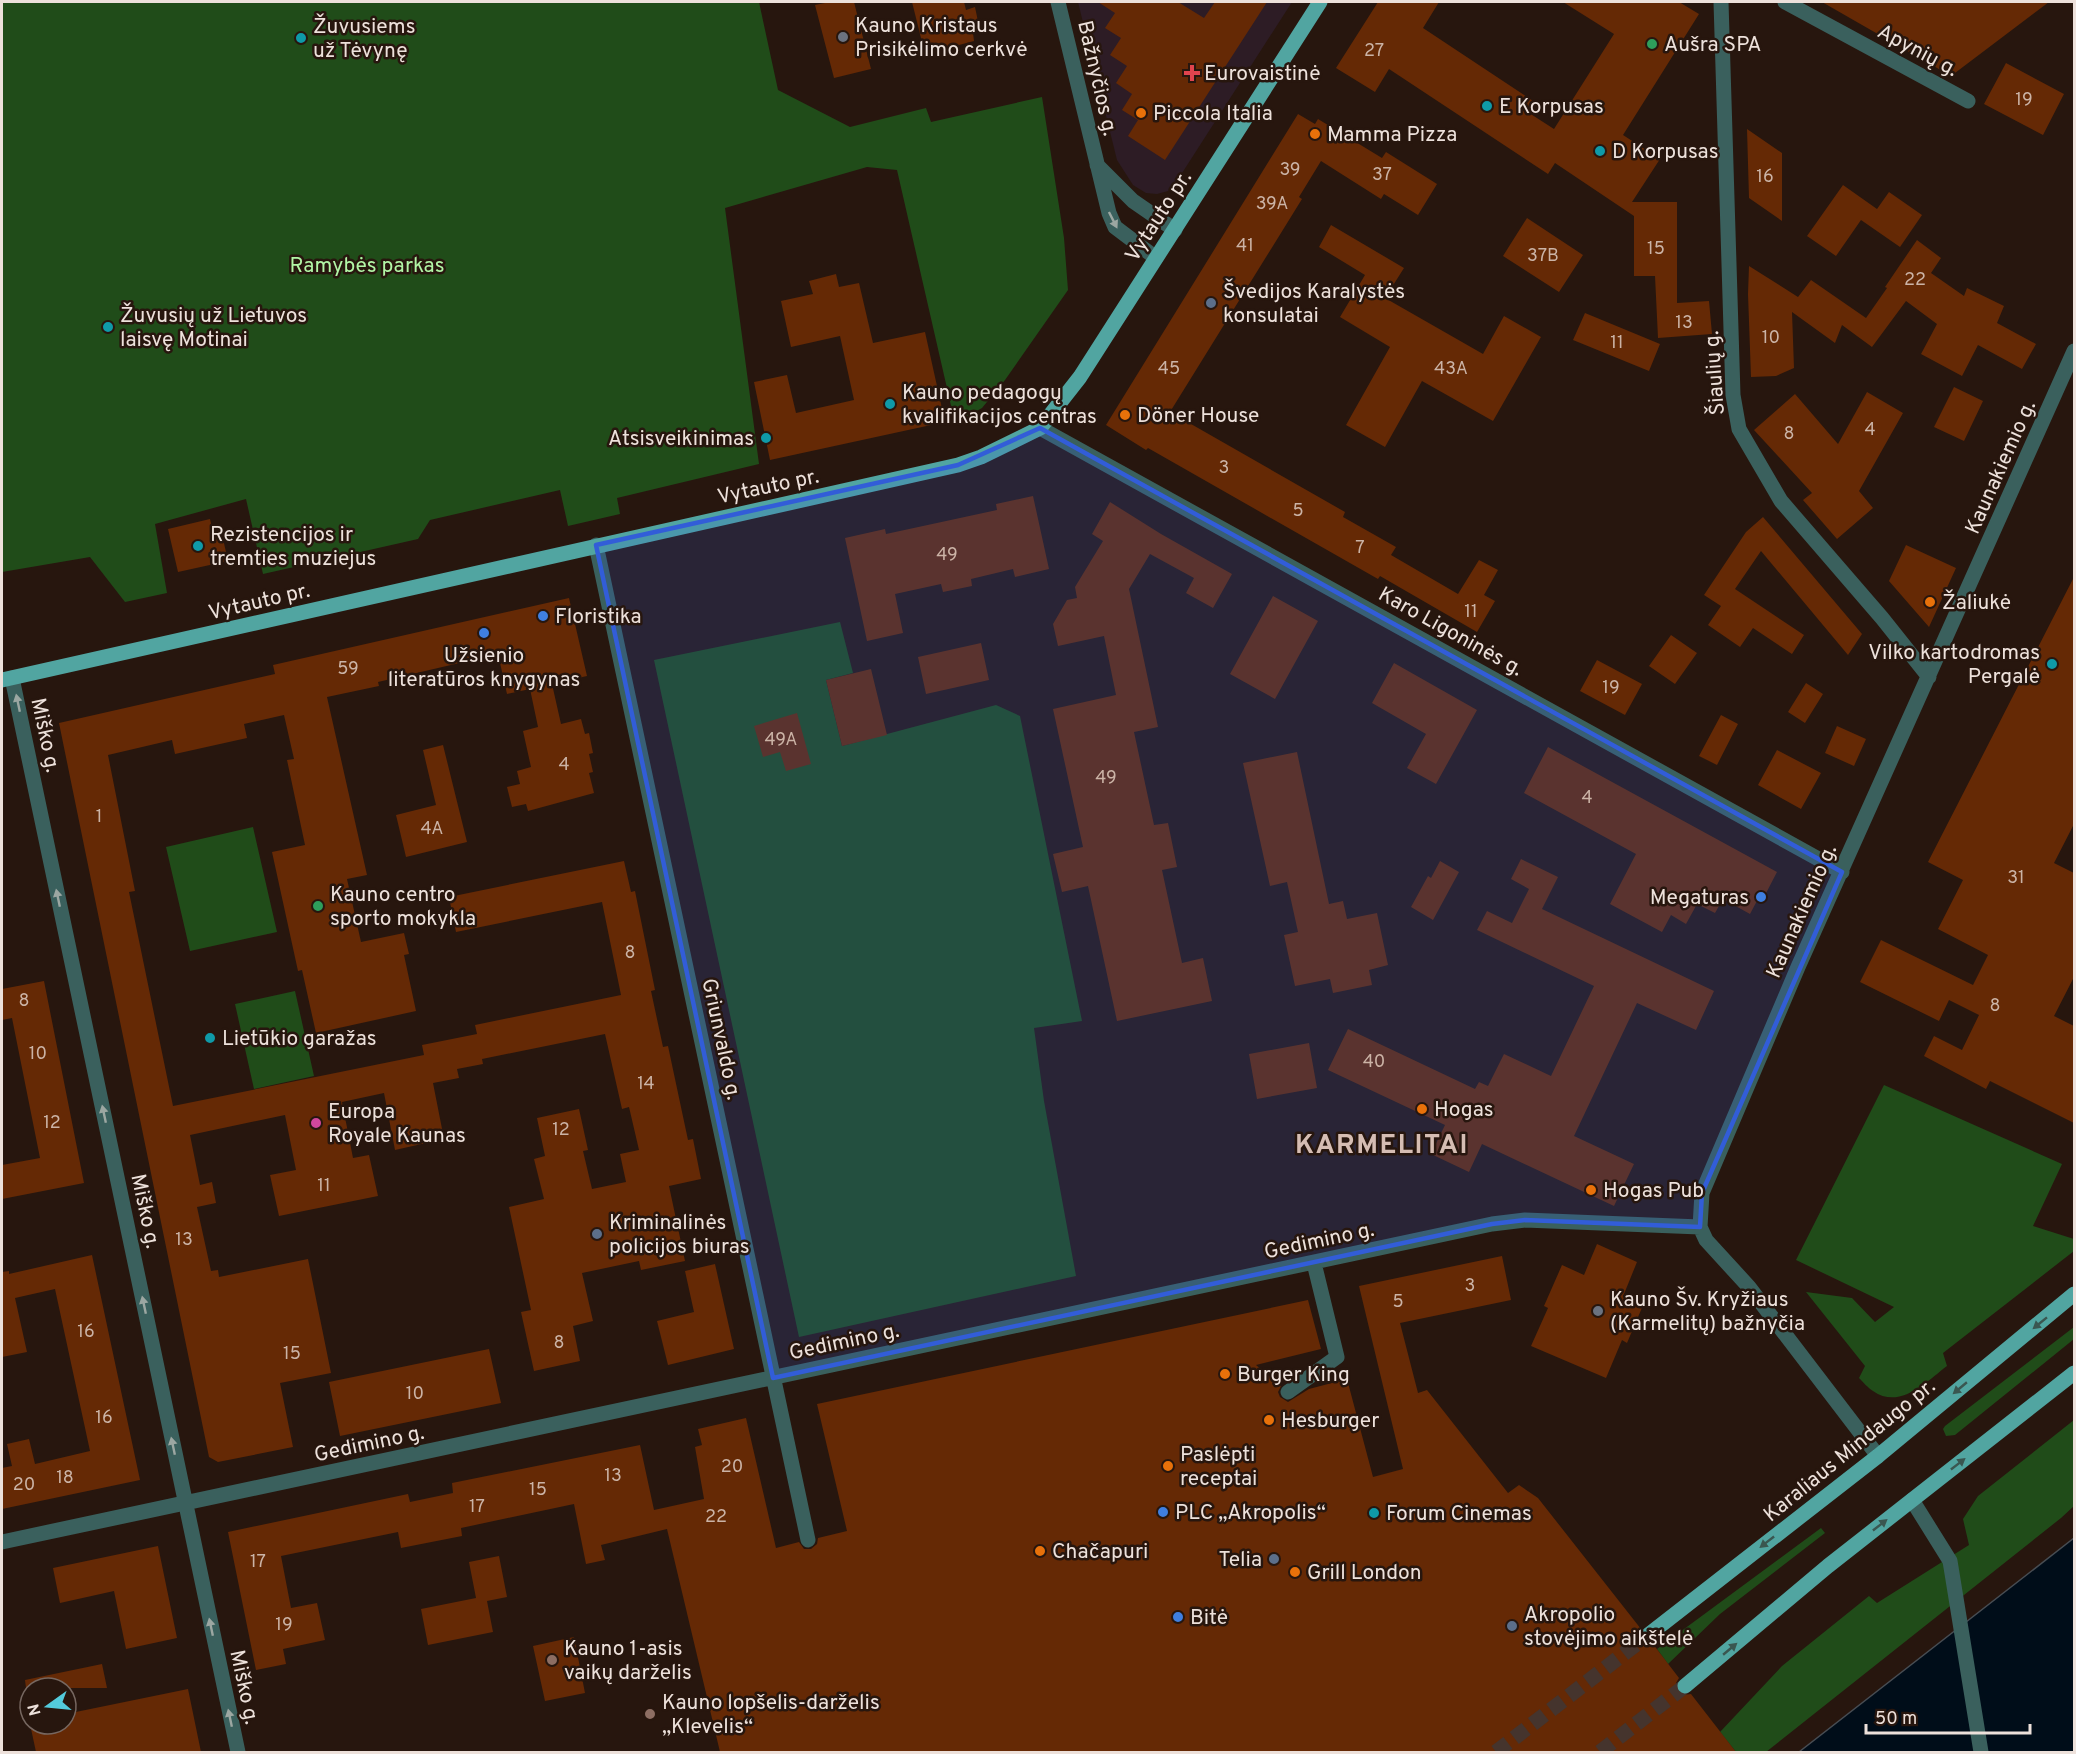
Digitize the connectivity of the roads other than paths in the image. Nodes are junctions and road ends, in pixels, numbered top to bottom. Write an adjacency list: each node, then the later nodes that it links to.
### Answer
1 (1058, 2): 6 (street, Bažnyčios g.)
2 (1320, 2): 7 (main road, Vytauto pr.)
3 (1721, 2): 12 (street, Šiaulių g.)
4 (1785, 2): 5 (street, Apynių g.)
5 (1968, 101)
6 (1097, 165): 7 (street, Bažnyčios g.); 8 (street, Bažnyčios g., one-way to 8)
7 (1175, 230): 8 (main road, Vytauto pr.)
8 (1156, 258): 10 (main road, Vytauto pr.)
9 (2074, 351): 12 (street, Kaunakiemio g.)
10 (1040, 428): 11 (main road, Vytauto pr.); 14 (street, Karo Ligoninės g.)
11 (596, 545): 13 (main road, Vytauto pr.); 19 (street, Griunvaldo g.)
12 (1929, 677): 14 (street, Kaunakiemio g.)
13 (7, 679): 23 (street, Miško g., one-way to 13)
14 (1842, 872): 15 (street, Kaunakiemio g.)
15 (1700, 1227): 16 (street, Gedimino g.); 21 (street)
16 (1314, 1263): 19 (street, Gedimino g.); 20 (street)
17 (2074, 1294): 21 (main road, Karaliaus Mindaugo pr., one-way to 21)
18 (2074, 1373): 22 (main road, one-way to 18)
19 (773, 1378): 23 (street, Gedimino g.); 24 (street, Griunvaldo g.)
20 (1288, 1392)
21 (1878, 1456): 26 (main road, Karaliaus Mindaugo pr., one-way to 26)
22 (1912, 1500): 27 (main road, one-way to 22); 29 (street)
23 (185, 1503): 25 (street, Gedimino g.); 28 (street, Miško g., one-way to 23)
24 (808, 1540)
25 (2, 1542)
26 (1647, 1636)
27 (1685, 1686)
28 (238, 1752)
29 (1981, 1752)

